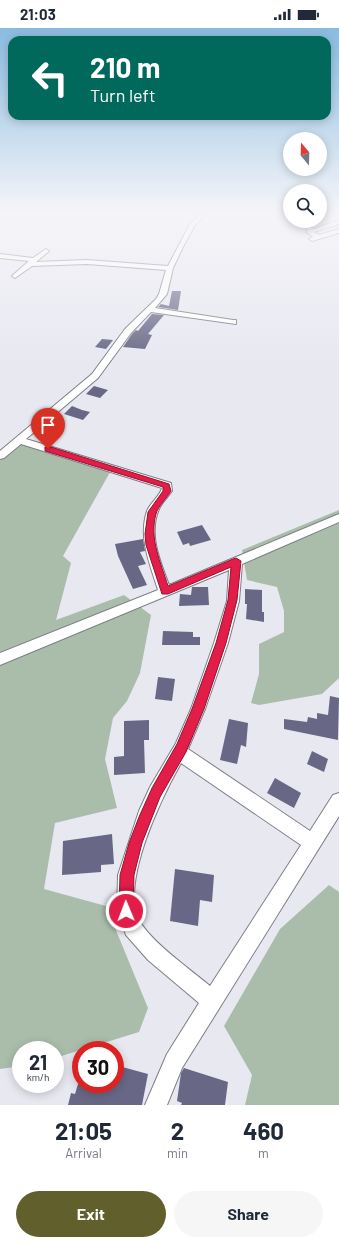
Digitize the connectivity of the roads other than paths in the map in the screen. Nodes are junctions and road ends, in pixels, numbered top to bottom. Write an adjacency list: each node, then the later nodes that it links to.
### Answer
1 (32, 262): 5 (street)
2 (91, 262): 4 (street)
3 (173, 262): 4 (street)
4 (170, 268): 6 (street)
5 (15, 276)
6 (151, 310): 7 (street); 8 (street)
7 (233, 322)
8 (19, 440): 9 (street); 12 (street)
9 (0, 456)
10 (339, 518): 11 (street)
11 (236, 561): 12 (street); 14 (street)
12 (165, 592): 13 (street)
13 (0, 659)
14 (179, 752): 16 (street); 17 (street)
15 (339, 801): 16 (street)
16 (312, 844): 17 (street)
17 (212, 1001): 18 (street)
18 (156, 1105)

